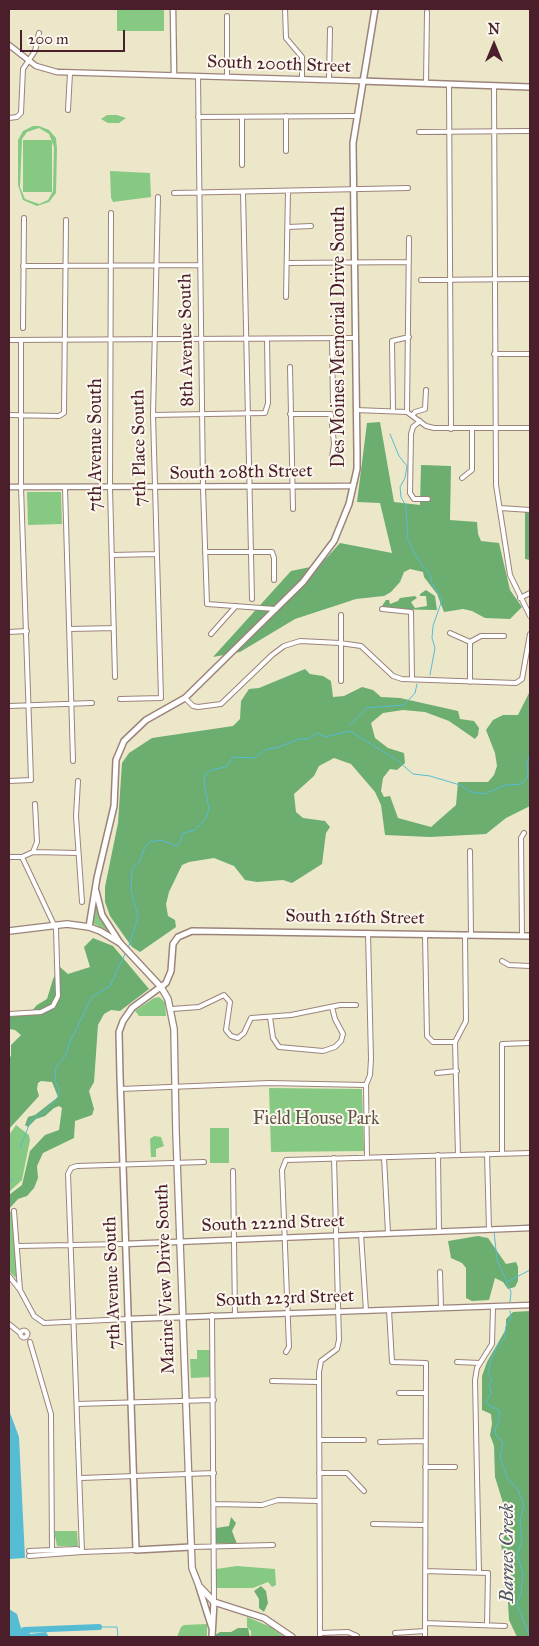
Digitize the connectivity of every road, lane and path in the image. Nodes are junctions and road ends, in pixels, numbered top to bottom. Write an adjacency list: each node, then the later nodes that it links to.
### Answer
1 (173, 9): 11 (street)
2 (285, 9): 14 (street)
3 (375, 9): 16 (main road, Des Moines Memorial Drive South)
4 (427, 12): 17 (street)
5 (227, 16): 13 (street)
6 (330, 29): 15 (street)
7 (39, 33): 9 (street)
8 (9, 45): 9 (street, South 200th Street)
9 (28, 61): 10 (street, South 200th Street); 26 (street)
10 (70, 73): 11 (street, South 200th Street); 21 (street)
11 (174, 75): 12 (street, South 200th Street)
12 (198, 76): 13 (street, South 200th Street); 24 (street, 8th Avenue South)
13 (227, 76): 14 (street, South 200th Street)
14 (302, 79): 15 (street, South 200th Street)
15 (329, 80): 16 (street, South 200th Street)
16 (361, 81): 17 (main road, South 200th Street); 23 (main road, Des Moines Memorial Drive South)
17 (426, 83): 18 (main road, South 200th Street)
18 (449, 84): 19 (main road, South 200th Street); 29 (street)
19 (494, 86): 20 (main road, South 200th Street); 30 (street)
20 (530, 87)
21 (68, 110)
22 (286, 116): 23 (street); 25 (street); 31 (street)
23 (356, 116): 34 (main road, Des Moines Memorial Drive South)
24 (198, 117): 25 (street); 38 (street, 8th Avenue South)
25 (242, 117): 32 (street)
26 (9, 118)
27 (530, 131): 30 (street)
28 (419, 132): 29 (street)
29 (448, 132): 30 (street); 56 (street)
30 (494, 132): 57 (street)
31 (286, 151)
32 (242, 165)
33 (408, 188): 34 (street)
34 (353, 190): 35 (street); 46 (main road, Des Moines Memorial Drive South)
35 (288, 191): 36 (street); 44 (street)
36 (243, 192): 38 (street); 63 (street)
37 (174, 193): 38 (street)
38 (199, 193): 53 (street, 8th Avenue South)
39 (158, 197): 52 (street, 7th Place South)
40 (111, 213): 51 (street, 7th Avenue South)
41 (24, 218): 49 (street)
42 (66, 220): 50 (street)
43 (311, 226): 44 (street)
44 (288, 227): 48 (street)
45 (409, 238): 47 (street)
46 (354, 262): 47 (street); 48 (street); 62 (main road, Des Moines Memorial Drive South)
47 (409, 262): 60 (street)
48 (288, 263): 58 (street)
49 (24, 266): 50 (street); 59 (street)
50 (66, 266): 51 (street); 69 (street)
51 (111, 266): 52 (street); 67 (street, 7th Avenue South)
52 (155, 266): 53 (street); 70 (street, 7th Place South)
53 (200, 266): 68 (street, 8th Avenue South)
54 (530, 279): 57 (street)
55 (421, 280): 56 (street)
56 (450, 280): 57 (street); 88 (street)
57 (494, 280): 71 (street)
58 (286, 297)
59 (23, 328)
60 (409, 337): 77 (street); 78 (street)
61 (332, 338): 62 (street); 64 (street); 75 (street)
62 (355, 338): 76 (main road, Des Moines Memorial Drive South)
63 (245, 339): 64 (street); 68 (street); 84 (street)
64 (267, 339): 84 (street)
65 (9, 340): 66 (street)
66 (21, 340): 69 (street); 82 (street)
67 (110, 340): 69 (street); 70 (street); 99 (street, 7th Avenue South)
68 (201, 340): 70 (street); 79 (street, 8th Avenue South)
69 (66, 341): 82 (street)
70 (154, 341): 83 (street, 7th Place South)
71 (494, 354): 72 (street); 89 (street)
72 (530, 354)
73 (290, 366): 80 (street)
74 (426, 390): 85 (street)
75 (333, 404)
76 (356, 410): 77 (street); 94 (main road, Des Moines Memorial Drive South)
77 (393, 410): 78 (street)
78 (407, 412): 85 (street)
79 (201, 414): 83 (street); 84 (street); 101 (street, 8th Avenue South)
80 (290, 414): 91 (street); 93 (street)
81 (9, 415): 82 (street)
82 (22, 415): 96 (street)
83 (153, 415): 100 (street, 7th Place South)
84 (247, 415): 97 (street)
85 (413, 415): 86 (street)
86 (420, 421): 88 (street); 102 (street)
87 (530, 428): 89 (street)
88 (451, 429): 90 (street)
89 (495, 429): 90 (street); 103 (street)
90 (472, 430): 92 (street)
91 (332, 458)
92 (462, 478)
93 (293, 486): 94 (street, South 208th Street); 97 (street, South 208th Street); 104 (street)
94 (353, 486): 115 (main road, Des Moines Memorial Drive South)
95 (9, 487): 96 (street, South 208th Street)
96 (21, 487): 98 (street, South 208th Street); 121 (street)
97 (249, 487): 101 (street, South 208th Street); 107 (street)
98 (65, 488): 99 (street, South 208th Street); 120 (street)
99 (110, 488): 100 (street, South 208th Street); 109 (street, 7th Avenue South)
100 (154, 488): 101 (street, South 208th Street); 108 (street, 7th Place South)
101 (203, 488): 106 (street, 8th Avenue South)
102 (428, 499)
103 (500, 508): 105 (street); 112 (street)
104 (293, 509)
105 (530, 510)
106 (205, 552): 107 (street); 114 (street, 8th Avenue South)
107 (250, 552): 110 (street); 113 (street)
108 (157, 554): 109 (street); 134 (street, 7th Place South)
109 (112, 555): 119 (street, 7th Avenue South)
110 (274, 580)
111 (530, 593): 112 (street)
112 (520, 598): 118 (street)
113 (252, 599)
114 (236, 606): 115 (street); 124 (street)
115 (275, 609): 133 (main road, Des Moines Memorial Drive South)
116 (382, 609): 130 (street)
117 (341, 615): 128 (street)
118 (530, 616)
119 (114, 628): 120 (street); 129 (street, 7th Avenue South)
120 (70, 629): 136 (street)
121 (27, 631): 122 (street); 138 (street)
122 (9, 632)
123 (450, 633): 127 (street)
124 (210, 634)
125 (530, 634): 132 (street)
126 (504, 636): 127 (street)
127 (470, 642): 132 (street)
128 (340, 643): 130 (street); 131 (street); 133 (street)
129 (115, 677)
130 (412, 679): 132 (street)
131 (341, 681)
132 (470, 682)
133 (185, 698): 149 (main road, Des Moines Memorial Drive South)
134 (120, 699)
135 (92, 703): 136 (street)
136 (72, 704): 138 (street); 139 (street)
137 (9, 706): 138 (street)
138 (28, 706): 140 (street)
139 (73, 761)
140 (9, 780)
141 (78, 781): 146 (street)
142 (35, 804): 145 (street)
143 (524, 833): 157 (street)
144 (470, 850): 156 (street)
145 (33, 852): 146 (street); 148 (street)
146 (78, 853): 150 (street)
147 (9, 856): 148 (street)
148 (22, 857): 151 (street)
149 (97, 878): 152 (main road, Des Moines Memorial Drive South); 159 (main road)
150 (82, 902)
151 (54, 925): 152 (main road); 153 (main road); 166 (street)
152 (89, 927): 159 (main road, Marine View Drive South)
153 (9, 931)
154 (368, 933): 155 (main road, South 216th Street); 162 (main road, South 216th Street); 172 (street)
155 (425, 934): 156 (main road, South 216th Street); 168 (street)
156 (468, 935): 157 (main road, South 216th Street); 168 (street)
157 (522, 936): 158 (main road, South 216th Street)
158 (530, 936)
159 (120, 943): 162 (main road, Marine View Drive South)
160 (502, 961): 161 (street)
161 (530, 966)
162 (161, 987): 165 (main road, Marine View Drive South); 174 (main road, 7th Avenue South)
163 (356, 1004): 164 (street)
164 (332, 1007): 167 (street); 167 (street)
165 (172, 1009): 167 (street); 173 (main road, Marine View Drive South)
166 (9, 1014)
167 (270, 1017)
168 (456, 1042): 170 (street)
169 (530, 1044): 177 (street)
170 (457, 1071): 171 (street); 179 (street)
171 (437, 1073)
172 (366, 1085): 173 (street); 180 (street)
173 (174, 1088): 174 (street); 183 (main road, Marine View Drive South)
174 (120, 1089): 185 (main road, 7th Avenue South)
175 (530, 1153): 177 (street)
176 (487, 1154): 177 (street); 179 (street); 189 (street)
177 (502, 1154)
178 (438, 1155): 179 (street); 181 (street); 190 (street)
179 (458, 1155)
180 (367, 1157): 181 (street); 182 (street)
181 (384, 1157): 191 (street)
182 (334, 1158): 193 (street); 194 (street)
183 (177, 1162): 184 (street); 185 (street); 196 (main road, Marine View Drive South)
184 (204, 1162)
185 (122, 1164): 197 (street); 198 (main road, 7th Avenue South)
186 (233, 1171): 195 (street)
187 (14, 1211): 199 (street)
188 (530, 1228): 189 (street, South 222nd Street)
189 (489, 1229): 190 (street, South 222nd Street)
190 (439, 1231): 191 (street, South 222nd Street)
191 (388, 1233): 192 (street, South 222nd Street)
192 (361, 1234): 193 (street, South 222nd Street); 208 (street)
193 (335, 1235): 194 (street, South 222nd Street); 207 (street)
194 (284, 1236): 195 (street, South 222nd Street); 209 (street)
195 (233, 1239): 196 (street, South 222nd Street); 210 (street)
196 (180, 1241): 198 (street, South 222nd Street); 212 (main road, Marine View Drive South)
197 (70, 1244): 198 (street, South 222nd Street); 199 (street, South 222nd Street); 214 (street)
198 (125, 1244): 213 (main road, 7th Avenue South)
199 (18, 1246): 202 (street)
200 (440, 1272): 205 (street)
201 (9, 1276): 202 (street)
202 (20, 1290): 214 (street, South 223rd Street)
203 (530, 1305): 204 (street, South 223rd Street)
204 (493, 1307): 205 (street, South 223rd Street); 220 (street)
205 (441, 1308): 206 (street, South 223rd Street)
206 (389, 1310): 208 (street, South 223rd Street); 224 (street)
207 (338, 1311): 208 (street, South 223rd Street); 209 (street, South 223rd Street); 222 (street)
208 (366, 1311)
209 (287, 1312): 210 (street, South 223rd Street); 218 (street)
210 (235, 1314): 211 (street, South 223rd Street)
211 (212, 1315): 212 (street, South 223rd Street); 226 (street)
212 (182, 1316): 213 (street, South 223rd Street); 225 (main road, Marine View Drive South)
213 (128, 1319): 214 (street, South 223rd Street); 227 (main road, 7th Avenue South)
214 (74, 1323): 228 (street)
215 (9, 1324): 216 (street)
216 (20, 1333)
217 (30, 1342): 249 (street)
218 (286, 1352)
219 (457, 1362): 220 (street)
220 (480, 1363): 253 (street)
221 (272, 1381): 222 (street)
222 (318, 1382): 229 (street)
223 (399, 1393): 224 (street)
224 (425, 1393): 231 (street)
225 (186, 1400): 226 (street); 227 (street); 237 (main road, Marine View Drive South)
226 (214, 1400): 235 (street)
227 (131, 1402): 228 (street); 238 (main road, 7th Avenue South)
228 (77, 1404): 239 (street)
229 (319, 1440): 230 (street); 236 (street)
230 (364, 1440)
231 (426, 1441): 232 (street); 233 (street)
232 (380, 1442)
233 (425, 1467): 234 (street); 244 (street)
234 (455, 1467)
235 (214, 1473): 237 (street); 242 (street)
236 (319, 1473): 240 (street); 241 (street)
237 (188, 1474): 238 (street); 247 (main road, Marine View Drive South)
238 (133, 1475): 239 (street); 248 (main road, 7th Avenue South)
239 (81, 1478): 250 (street)
240 (364, 1491)
241 (319, 1500): 242 (street); 262 (street)
242 (214, 1504): 246 (street)
243 (373, 1524): 244 (street)
244 (425, 1525): 252 (street)
245 (273, 1545): 246 (street)
246 (214, 1546): 247 (street); 255 (street)
247 (190, 1547): 248 (main road); 254 (main road, Marine View Drive South)
248 (136, 1550): 250 (street)
249 (50, 1552): 250 (street); 251 (street)
250 (82, 1552)
251 (29, 1553)
252 (425, 1571): 253 (street); 256 (street)
253 (479, 1572): 257 (street)
254 (198, 1584): 255 (main road, Marine View Drive South); 259 (main road)
255 (214, 1602): 259 (main road); 265 (main road)
256 (425, 1623): 257 (street); 260 (street)
257 (487, 1625): 258 (street)
258 (505, 1626)
259 (212, 1628): 264 (main road)
260 (425, 1631): 261 (street); 266 (street)
261 (395, 1633)
262 (320, 1635): 263 (street)
263 (357, 1636)
264 (212, 1637)
265 (292, 1637)
266 (425, 1637)

